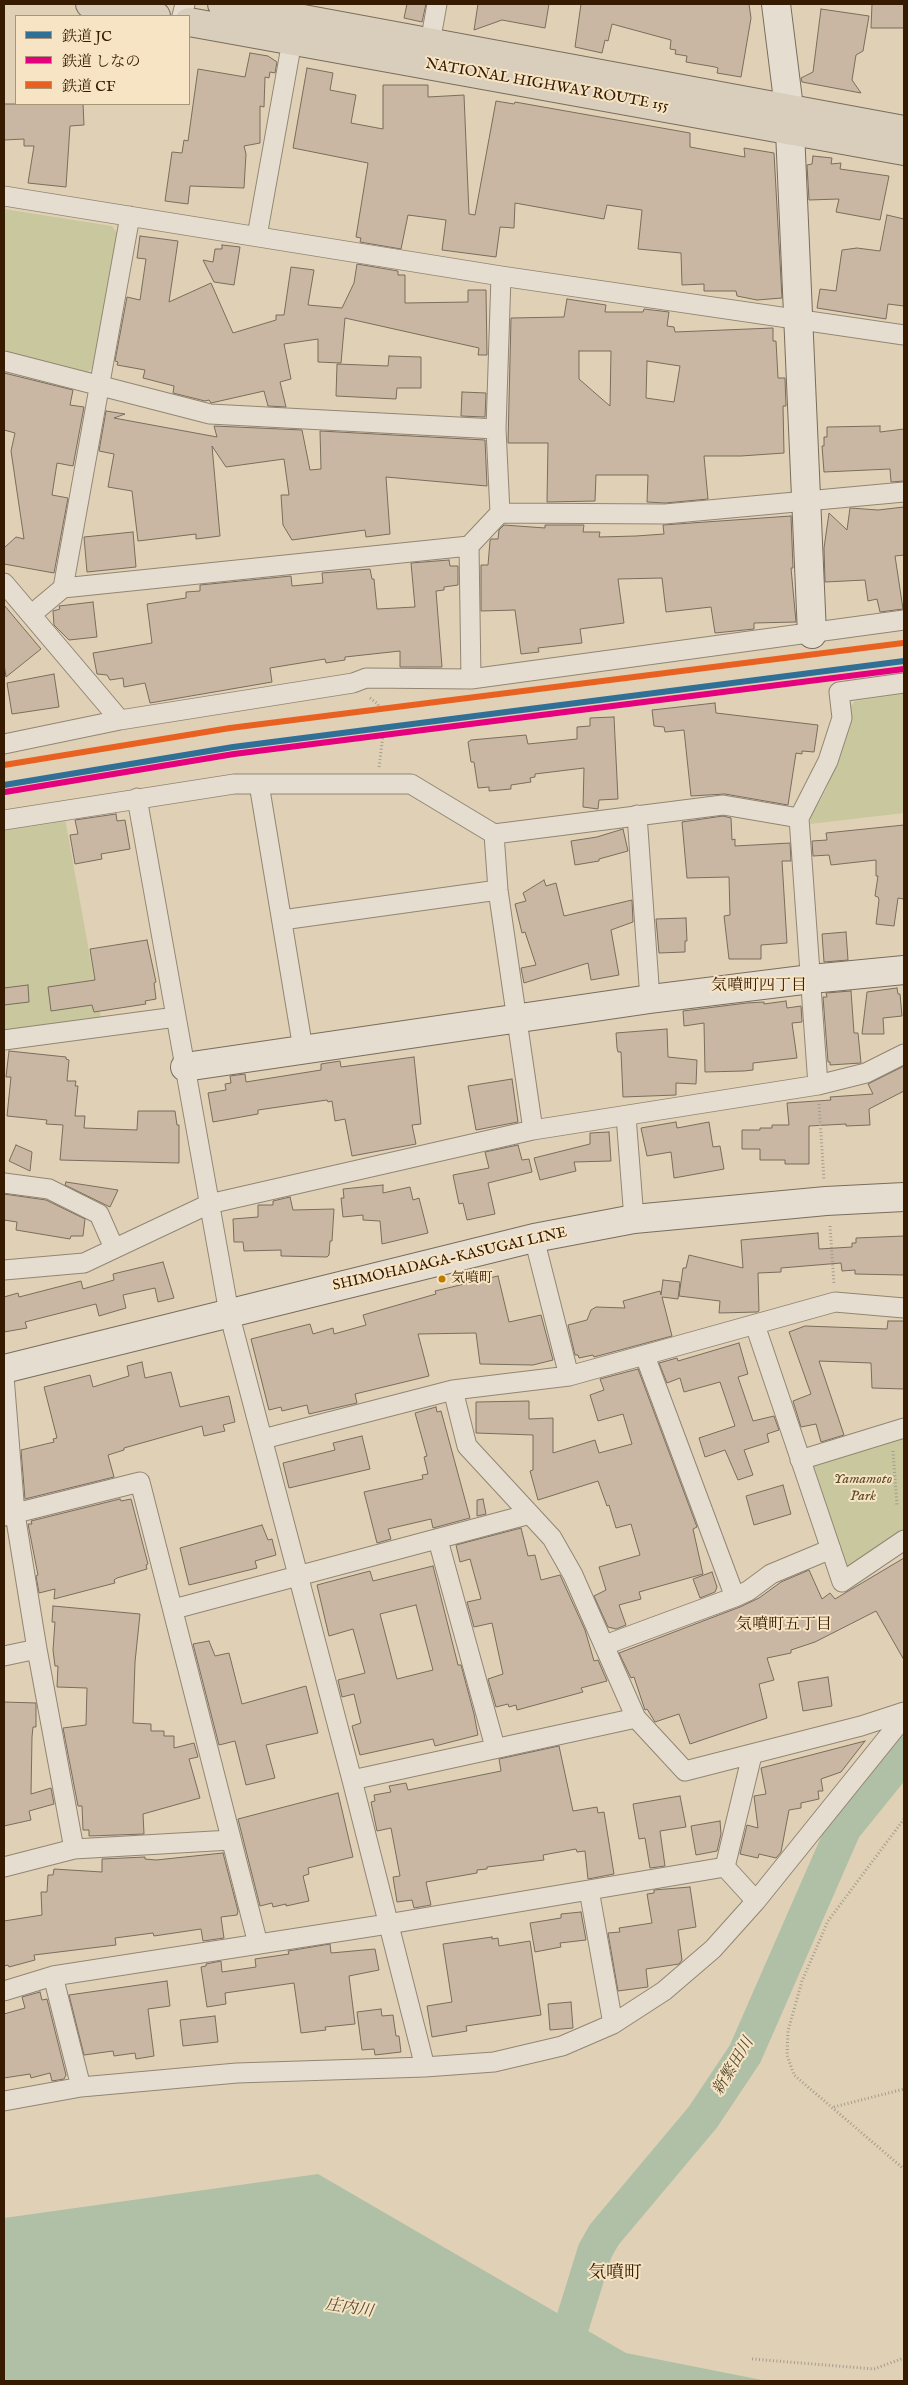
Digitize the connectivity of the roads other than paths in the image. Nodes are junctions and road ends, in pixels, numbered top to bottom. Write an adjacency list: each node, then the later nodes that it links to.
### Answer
1 (90, 4): 5 (highway)
2 (222, 4): 7 (highway, NATIONAL HIGHWAY ROUTE 155)
3 (437, 4): 8 (street)
4 (776, 4): 9 (street)
5 (150, 15)
6 (190, 22): 7 (highway, NATIONAL HIGHWAY ROUTE 155)
7 (294, 30): 8 (highway, NATIONAL HIGHWAY ROUTE 155); 9 (highway, NATIONAL HIGHWAY ROUTE 155); 14 (street)
8 (430, 43): 9 (highway, NATIONAL HIGHWAY ROUTE 155)
9 (790, 119): 10 (highway, NATIONAL HIGHWAY ROUTE 155); 11 (highway, NATIONAL HIGHWAY ROUTE 155); 16 (street)
10 (904, 130)
11 (904, 151)
12 (4, 196): 13 (street)
13 (130, 216): 14 (street); 19 (street)
14 (257, 236): 15 (street)
15 (501, 276): 16 (street); 20 (street)
16 (798, 318): 17 (street); 22 (street)
17 (904, 335)
18 (4, 361): 19 (street)
19 (99, 385): 20 (street); 26 (street)
20 (496, 428): 23 (street)
21 (904, 492): 22 (street)
22 (808, 500): 23 (street); 29 (street)
23 (500, 513): 24 (street)
24 (469, 546): 26 (street); 30 (street)
25 (4, 583): 27 (street)
26 (63, 588): 27 (street)
27 (32, 614): 32 (street)
28 (904, 620): 29 (street)
29 (812, 634): 30 (street)
30 (471, 679): 32 (street)
31 (904, 684): 37 (street)
32 (120, 720): 33 (street)
33 (4, 744)
34 (259, 784): 35 (street); 39 (street); 41 (street)
35 (137, 798): 38 (street); 45 (street)
36 (637, 815): 37 (street); 39 (street); 44 (street)
37 (799, 818): 43 (street)
38 (4, 820)
39 (494, 834): 40 (street)
40 (498, 890): 41 (street); 46 (street)
41 (282, 920): 48 (street)
42 (904, 970): 43 (street)
43 (811, 979): 44 (street); 51 (street)
44 (650, 999): 46 (street)
45 (176, 1017): 47 (street); 50 (street)
46 (517, 1019): 48 (street); 53 (street)
47 (4, 1040)
48 (303, 1049): 50 (street)
49 (904, 1054): 51 (street)
50 (186, 1067): 56 (street)
51 (818, 1086): 52 (street)
52 (626, 1116): 53 (street); 57 (street)
53 (533, 1130): 56 (street)
54 (4, 1183): 59 (street)
55 (904, 1197): 57 (street, SHIMOHADAGA-KASUGAI LINE)
56 (209, 1204): 59 (street); 62 (street)
57 (634, 1219): 58 (street, SHIMOHADAGA-KASUGAI LINE)
58 (534, 1238): 62 (street, SHIMOHADAGA-KASUGAI LINE); 67 (street)
59 (114, 1248): 60 (street)
60 (4, 1270)
61 (904, 1308): 63 (street)
62 (229, 1313): 65 (street, SHIMOHADAGA-KASUGAI LINE); 70 (street)
63 (755, 1325): 64 (street); 71 (street)
64 (645, 1356): 67 (street); 78 (street)
65 (4, 1369)
66 (4, 1376): 73 (street)
67 (569, 1376): 68 (street)
68 (453, 1390): 70 (street); 72 (street)
69 (904, 1428): 71 (street)
70 (263, 1439): 77 (street)
71 (800, 1460): 76 (street)
72 (530, 1514): 74 (street); 80 (street)
73 (9, 1515): 79 (street); 81 (street)
74 (438, 1540): 77 (street); 86 (street)
75 (904, 1540): 76 (street)
76 (831, 1548): 78 (street)
77 (297, 1576): 79 (street); 88 (street)
78 (735, 1597): 80 (street)
79 (174, 1609): 89 (street)
80 (605, 1645): 85 (street)
81 (37, 1648): 82 (street); 90 (street)
82 (4, 1656)
83 (904, 1712): 87 (street)
84 (904, 1717): 94 (street)
85 (636, 1718): 86 (street); 87 (street)
86 (495, 1747): 88 (street)
87 (752, 1755): 92 (street)
88 (352, 1780): 95 (street)
89 (231, 1840): 90 (street); 96 (street)
90 (74, 1849): 91 (street)
91 (4, 1867)
92 (725, 1867): 93 (street); 94 (street)
93 (589, 1890): 95 (street); 99 (street)
94 (756, 1901): 99 (street)
95 (388, 1924): 96 (street); 100 (street)
96 (258, 1944): 97 (street)
97 (53, 1976): 98 (street); 101 (street)
98 (4, 1991)
99 (613, 2024): 100 (street)
100 (425, 2067): 101 (street)
101 (81, 2087): 102 (street)
102 (4, 2101)

